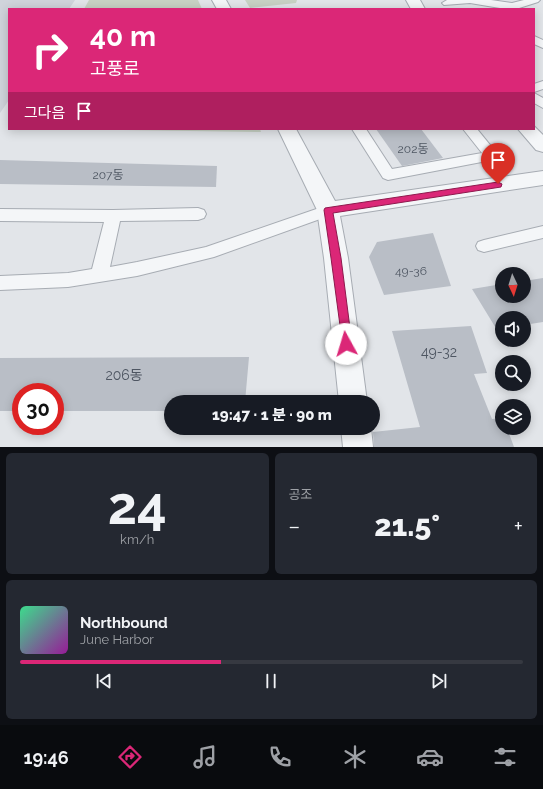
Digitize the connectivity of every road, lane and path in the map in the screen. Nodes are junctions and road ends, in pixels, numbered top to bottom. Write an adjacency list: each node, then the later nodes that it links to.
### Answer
1 (470, 0): 3 (lane); 4 (lane)
2 (535, 0): 4 (lane)
3 (447, 3)
4 (511, 8)
5 (535, 98): 6 (lane)
6 (543, 104)
7 (288, 130): 13 (street)
8 (360, 130): 9 (lane)
9 (471, 130)
10 (528, 130): 11 (street)
11 (543, 146)
12 (543, 178): 13 (street)
13 (328, 210): 19 (lane); 21 (street)
14 (198, 214): 16 (lane)
15 (0, 215): 16 (lane)
16 (113, 216): 19 (lane)
17 (543, 232): 18 (lane)
18 (484, 246)
19 (99, 275): 20 (lane)
20 (0, 283)
21 (352, 395)
22 (357, 435): 23 (street)
23 (358, 447)

